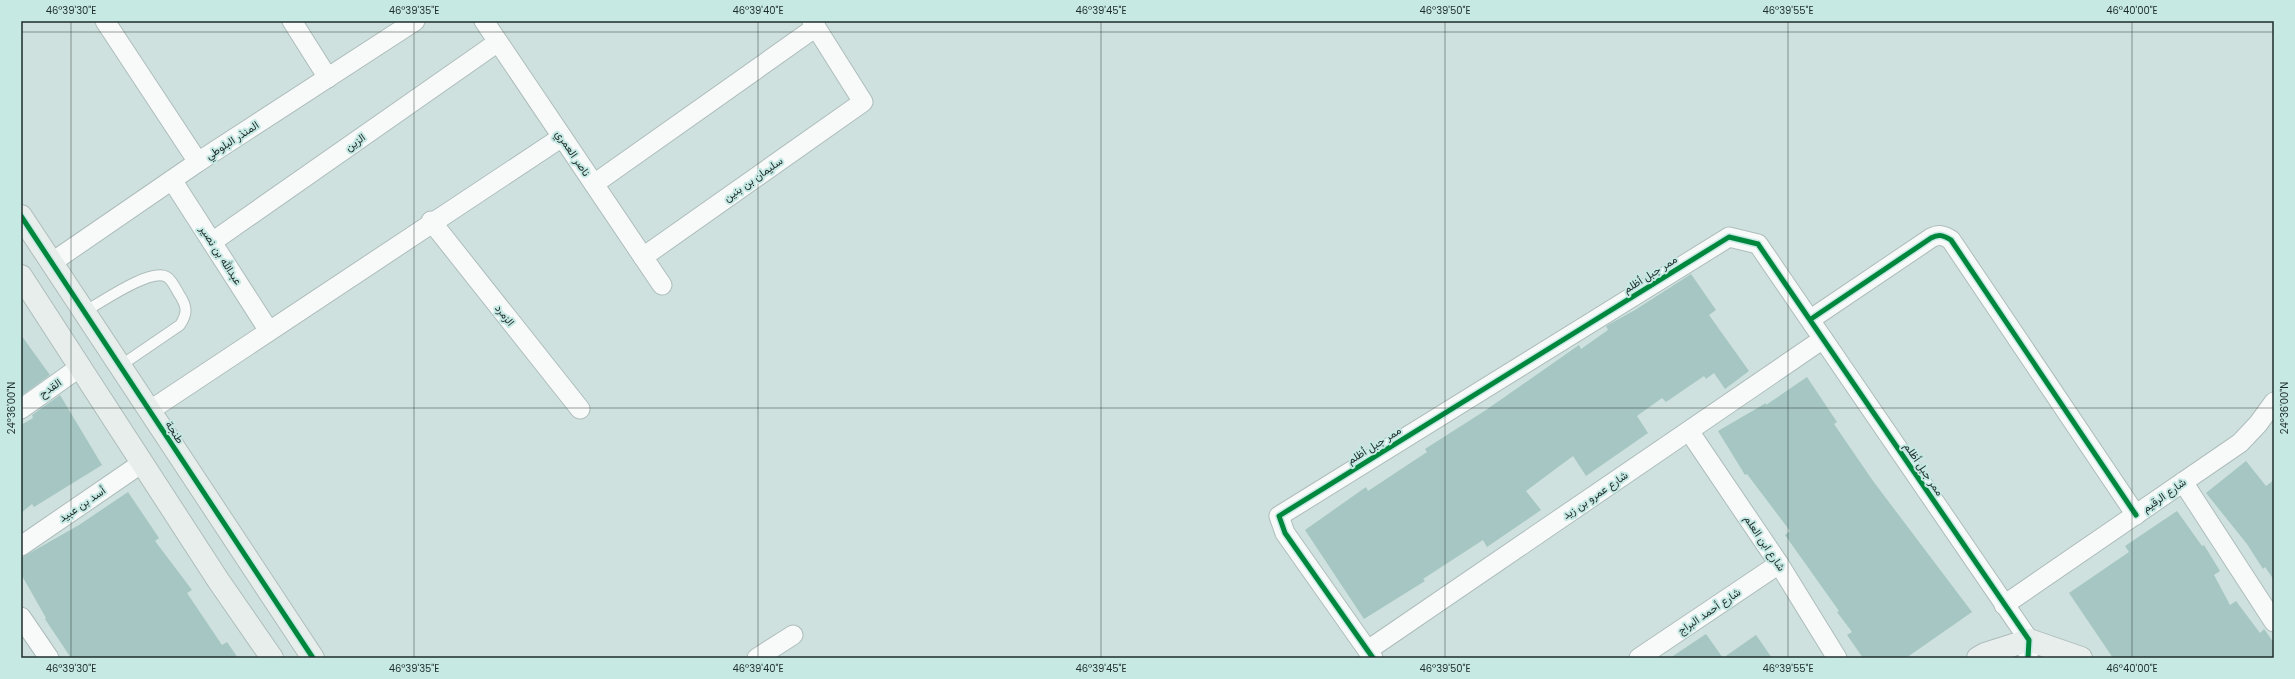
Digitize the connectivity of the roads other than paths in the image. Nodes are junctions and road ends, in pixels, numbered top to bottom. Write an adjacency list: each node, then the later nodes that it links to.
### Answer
1 (105, 21): 9 (street)
2 (292, 21): 7 (street)
3 (415, 21): 7 (street, المنذر البلوطي)
4 (484, 21): 6 (street, ناصر العمري)
5 (814, 24): 11 (street); 15 (street, سليمان بن بنين)
6 (498, 42): 8 (street, ناصر العمري); 14 (street, الزين)
7 (328, 78): 9 (street, المنذر البلوطي)
8 (562, 137): 11 (street, ناصر العمري); 13 (street)
9 (198, 162): 10 (street, المنذر البلوطي)
10 (172, 180): 14 (street, عبدالله بن نصير); 16 (street, المنذر البلوطي)
11 (594, 184): 15 (street, ناصر العمري)
12 (21, 216): 16 (street, طنجة)
13 (432, 222): 21 (street); 27 (street, الزمرد)
14 (212, 242): 21 (street, عبدالله بن نصير)
15 (643, 257): 17 (street, ناصر العمري)
16 (51, 262): 19 (street, طنجة)
17 (662, 285)
18 (25, 290): 24 (street)
19 (84, 312): 23 (street, طنجة); 23 (lane)
20 (1811, 319): 22 (street, ممر جبل أظلم); 32 (street); 40 (street, ممر جبل أظلم)
21 (270, 331): 28 (street)
22 (1823, 339): 29 (street, شارع عمرو بن زيد); 35 (street, ممر جبل أظلم)
23 (120, 366): 28 (street, طنجة)
24 (80, 367): 26 (street, القدح); 30 (street)
25 (2274, 402): 31 (street, شارع الرقيم)
26 (21, 409)
27 (580, 409)
28 (149, 411): 43 (street, طنجة)
29 (1689, 431): 34 (street, شارع ابن العلم); 40 (street, شارع عمرو بن زيد)
30 (142, 463): 33 (street, أسد بن عبيد); 42 (street)
31 (2183, 482): 32 (street, شارع الرقيم); 37 (street)
32 (2136, 515): 35 (street, شارع الرقيم)
33 (21, 546)
34 (1779, 564): 45 (street, شارع أحمد البراج); 46 (street, شارع ابن العلم)
35 (2004, 605): 39 (street, ممر جبل أظلم)
36 (21, 617): 41 (street)
37 (2274, 622)
38 (793, 634): 44 (street)
39 (2028, 649): 47 (street); 48 (street)
40 (1371, 654)
41 (49, 658)
42 (272, 658)
43 (312, 658)
44 (757, 658)
45 (1639, 658)
46 (1837, 658)
47 (1978, 658)
48 (2081, 658)

